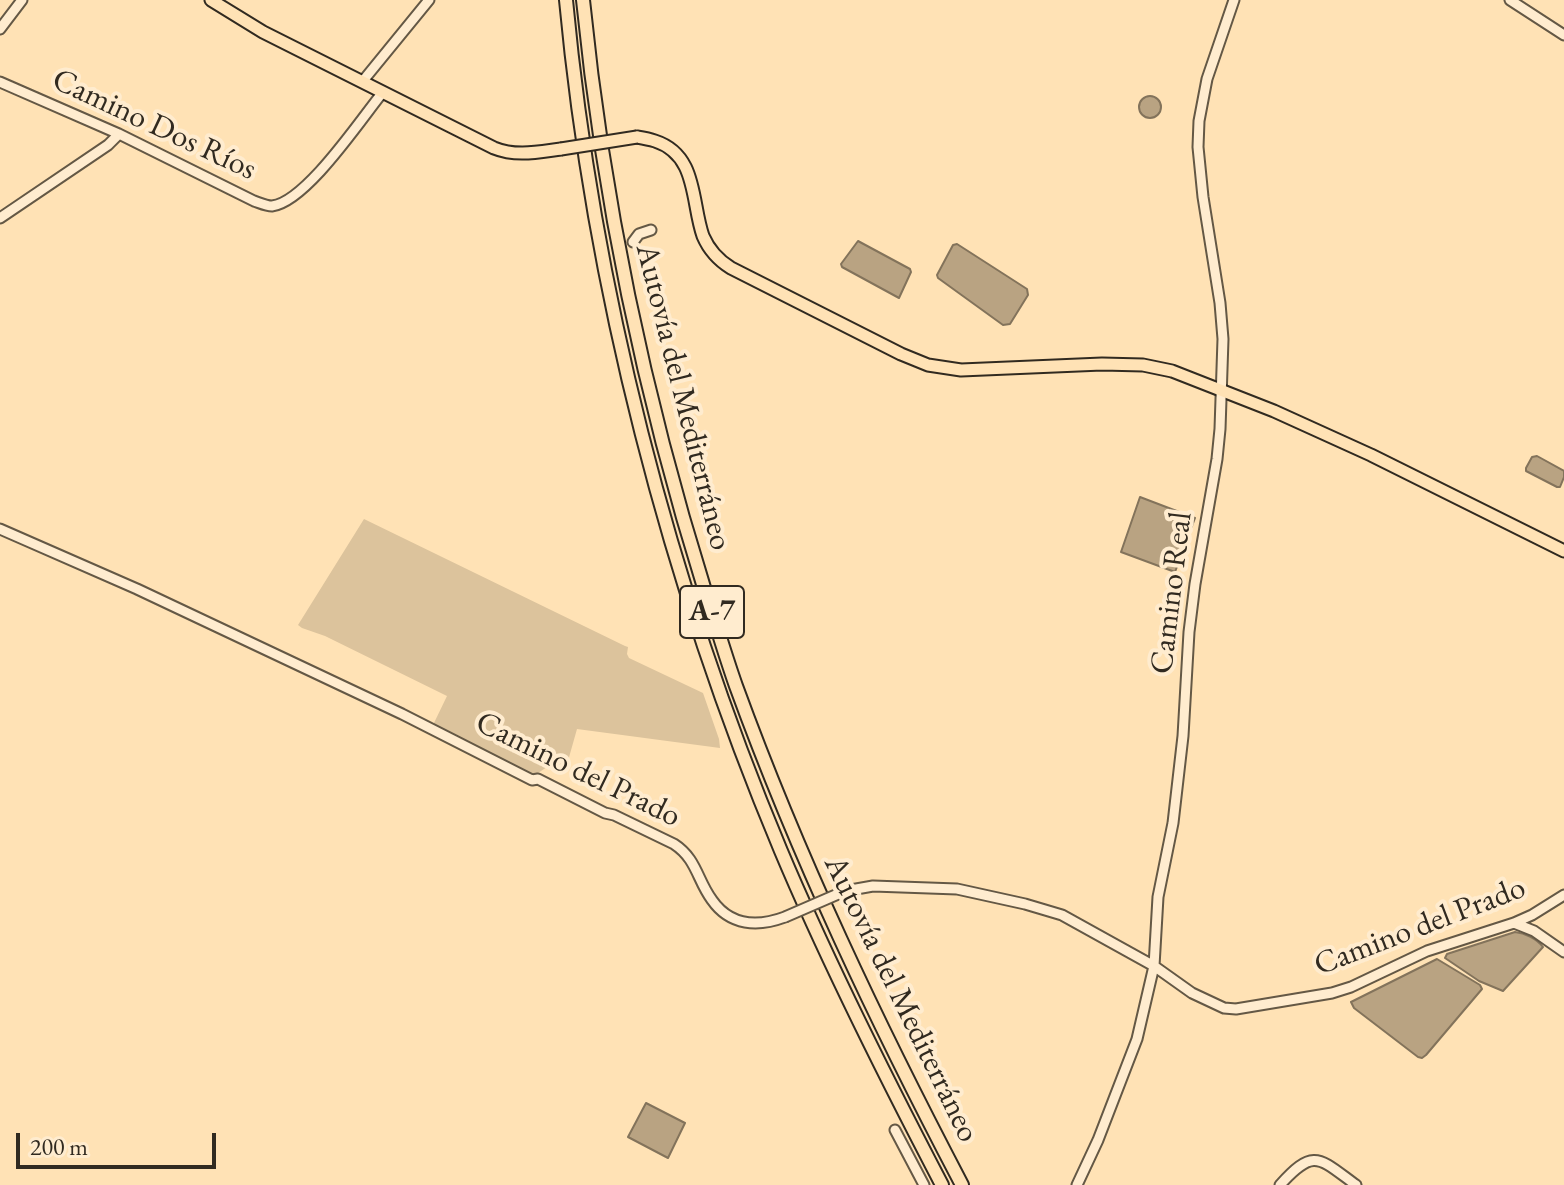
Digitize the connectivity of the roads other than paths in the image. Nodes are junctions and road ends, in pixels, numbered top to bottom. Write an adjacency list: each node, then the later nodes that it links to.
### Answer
1 (22, 0): 8 (street)
2 (211, 0): 11 (main road)
3 (429, 0): 11 (street)
4 (566, 0): 26 (highway, Autovía del Mediterráneo / A-7)
5 (583, 0): 27 (highway, Autovía del Mediterráneo / A-7)
6 (1234, 0): 17 (street, Camino Real)
7 (1510, 0): 9 (street)
8 (0, 29)
9 (1564, 35)
10 (0, 82): 13 (street, Camino Dos Ríos)
11 (362, 82): 12 (main road)
12 (383, 92): 13 (street, Camino Dos Ríos); 17 (main road, bridge)
13 (119, 134): 14 (street)
14 (0, 218)
15 (651, 230): 16 (street)
16 (633, 242)
17 (1221, 391): 19 (main road); 23 (street, Camino Real)
18 (0, 529): 23 (street, Camino del Prado, bridge)
19 (1564, 551)
20 (1564, 895): 21 (street, Camino del Prado)
21 (1514, 923): 22 (street); 23 (street, Camino del Prado)
22 (1564, 952)
23 (1154, 966): 28 (street, Camino Real)
24 (895, 1130): 25 (street)
25 (924, 1185)
26 (942, 1185)
27 (962, 1185)
28 (1077, 1185)
29 (1280, 1185): 30 (street)
30 (1356, 1185)

